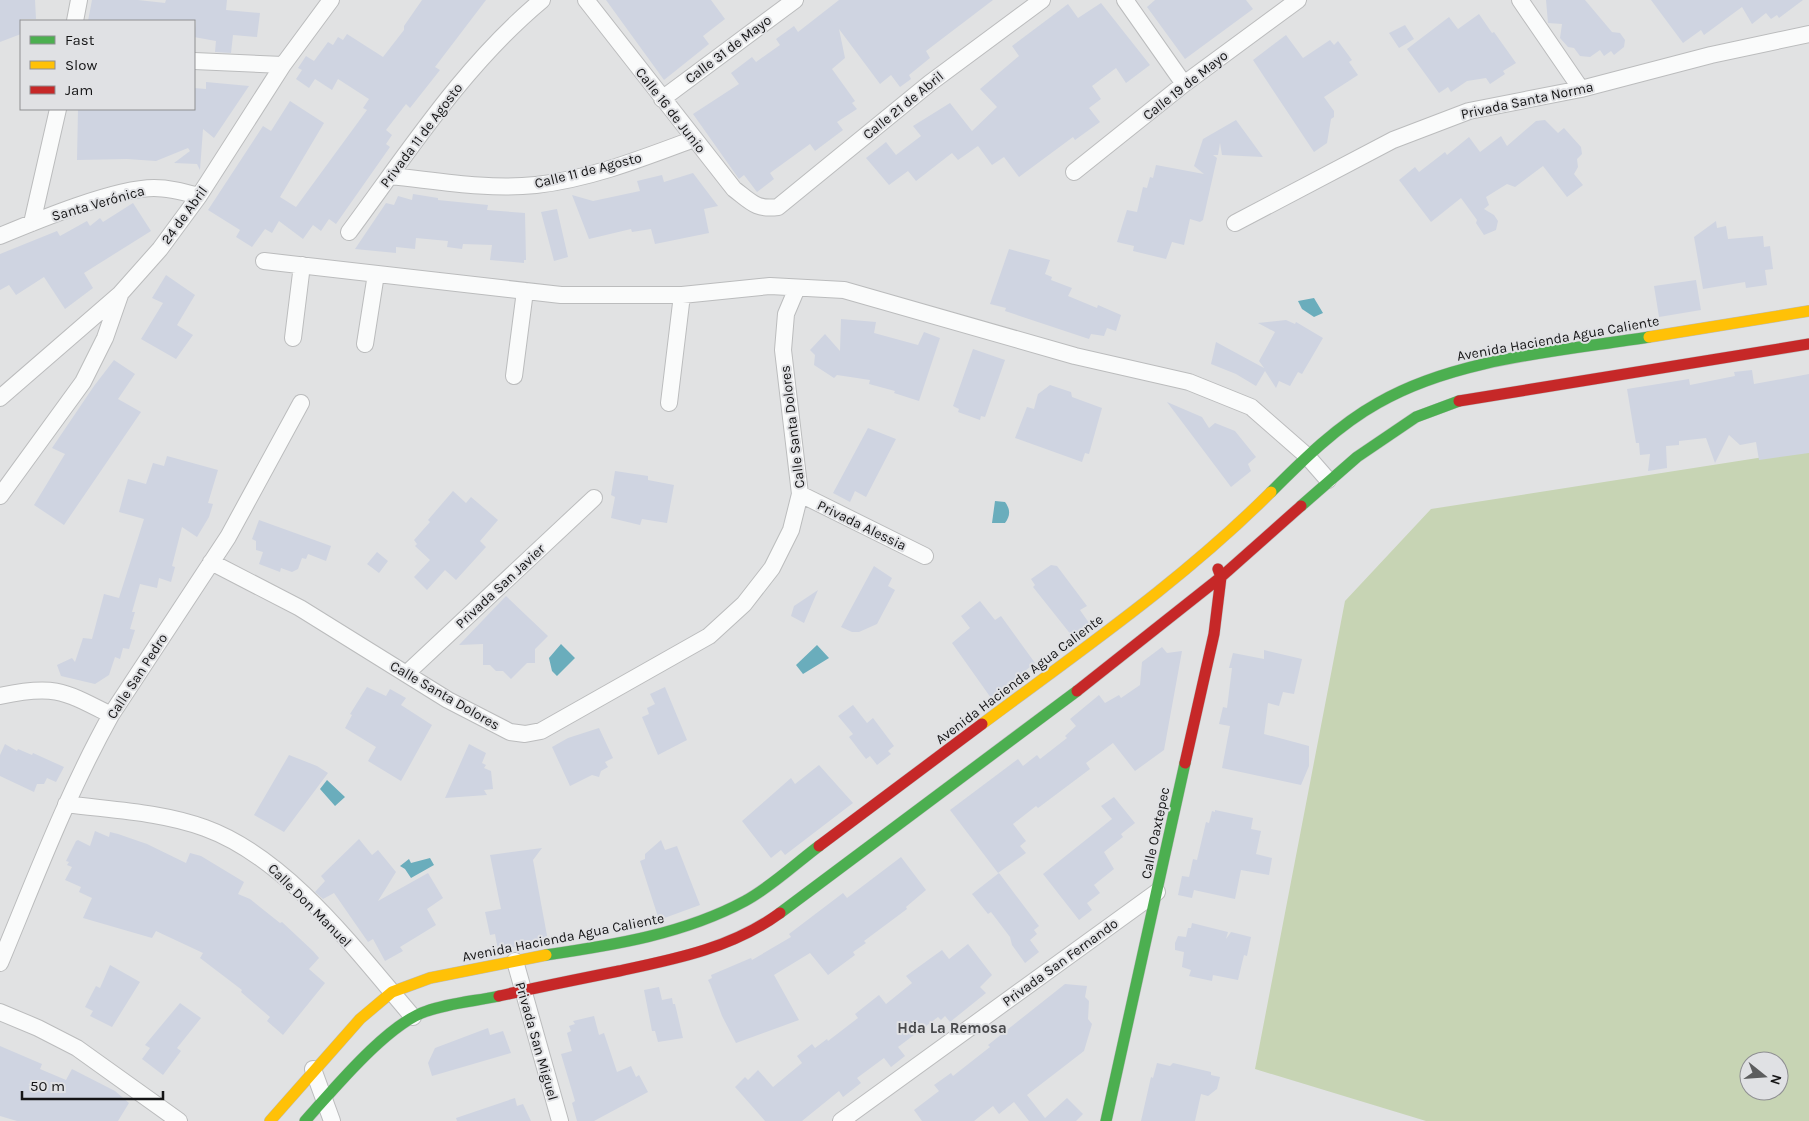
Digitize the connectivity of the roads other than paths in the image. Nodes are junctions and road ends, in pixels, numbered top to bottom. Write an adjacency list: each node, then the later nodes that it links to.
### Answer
1 (79, 0): 10 (street)
2 (331, 0): 13 (street, 24 de Abril)
3 (542, 0): 20 (street, Privada 11 de Agosto)
4 (586, 0): 16 (street, Calle 16 de Junio)
5 (795, 0): 16 (street, Calle 31 de Mayo)
6 (1042, 0): 22 (street, Calle 21 de Abril)
7 (1124, 0): 14 (street)
8 (1298, 0): 14 (street, Calle 19 de Mayo)
9 (1520, 0): 15 (street)
10 (75, 20)
11 (1809, 34): 15 (street, Privada Santa Norma)
12 (195, 61): 13 (street)
13 (284, 65): 21 (street, 24 de Abril)
14 (1184, 84): 19 (street, Calle 19 de Mayo)
15 (1581, 89): 24 (street, Privada Santa Norma)
16 (662, 99): 18 (street, Calle 16 de Junio)
17 (58, 110): 23 (street)
18 (694, 139): 20 (street, Calle 11 de Agosto); 22 (street, Calle 16 de Junio)
19 (1074, 172)
20 (391, 176): 25 (street, Privada 11 de Agosto)
21 (199, 196): 23 (street, Santa Verónica); 32 (street, 24 de Abril)
22 (766, 209)
23 (32, 223): 26 (street, Santa Verónica)
24 (1235, 224)
25 (349, 232)
26 (0, 236)
27 (264, 260): 28 (street)
28 (302, 265): 29 (street); 35 (street)
29 (376, 274): 31 (street); 36 (street)
30 (797, 288): 33 (street); 42 (street); 44 (street, Calle Santa Dolores)
31 (525, 291): 33 (street); 38 (street)
32 (120, 294): 39 (street, 24 de Abril); 45 (street)
33 (682, 295): 41 (street)
34 (1809, 311): 42 (main road, Avenida Hacienda Agua Caliente)
35 (293, 338)
36 (365, 344)
37 (1809, 344): 43 (main road)
38 (514, 376)
39 (0, 398)
40 (301, 403): 49 (street, Calle San Pedro)
41 (669, 403)
42 (1307, 456): 43 (street); 47 (main road, Avenida Hacienda Agua Caliente)
43 (1328, 480): 50 (main road)
44 (800, 494): 48 (street, Privada Alessia); 51 (street, Calle Santa Dolores)
45 (0, 496)
46 (594, 498): 51 (street, Privada San Javier)
47 (1210, 551): 50 (main road); 56 (main road, Avenida Hacienda Agua Caliente)
48 (925, 556)
49 (211, 562): 51 (street, Calle Santa Dolores); 53 (street, Calle San Pedro)
50 (1221, 576): 55 (main road, Calle Oaxtepec); 58 (main road)
51 (406, 674)
52 (0, 696): 53 (street)
53 (111, 715): 54 (street, Calle San Pedro)
54 (66, 804): 57 (street, Calle San Pedro); 59 (street, Calle Don Manuel)
55 (1157, 892): 69 (street, Privada San Fernando); 70 (main road, Calle Oaxtepec)
56 (515, 961): 58 (street, Privada San Miguel); 59 (main road, Avenida Hacienda Agua Caliente)
57 (0, 963)
58 (523, 990): 61 (main road); 68 (street, Privada San Miguel)
59 (392, 992): 61 (street, Calle Don Manuel); 62 (main road, Avenida Hacienda Agua Caliente)
60 (0, 1012): 64 (street)
61 (414, 1018): 63 (main road)
62 (313, 1069): 63 (street); 65 (main road, Avenida Hacienda Agua Caliente)
63 (323, 1101): 66 (main road); 67 (street)
64 (179, 1121)
65 (270, 1121)
66 (305, 1121)
67 (332, 1121)
68 (560, 1121)
69 (841, 1121)
70 (1106, 1121)

